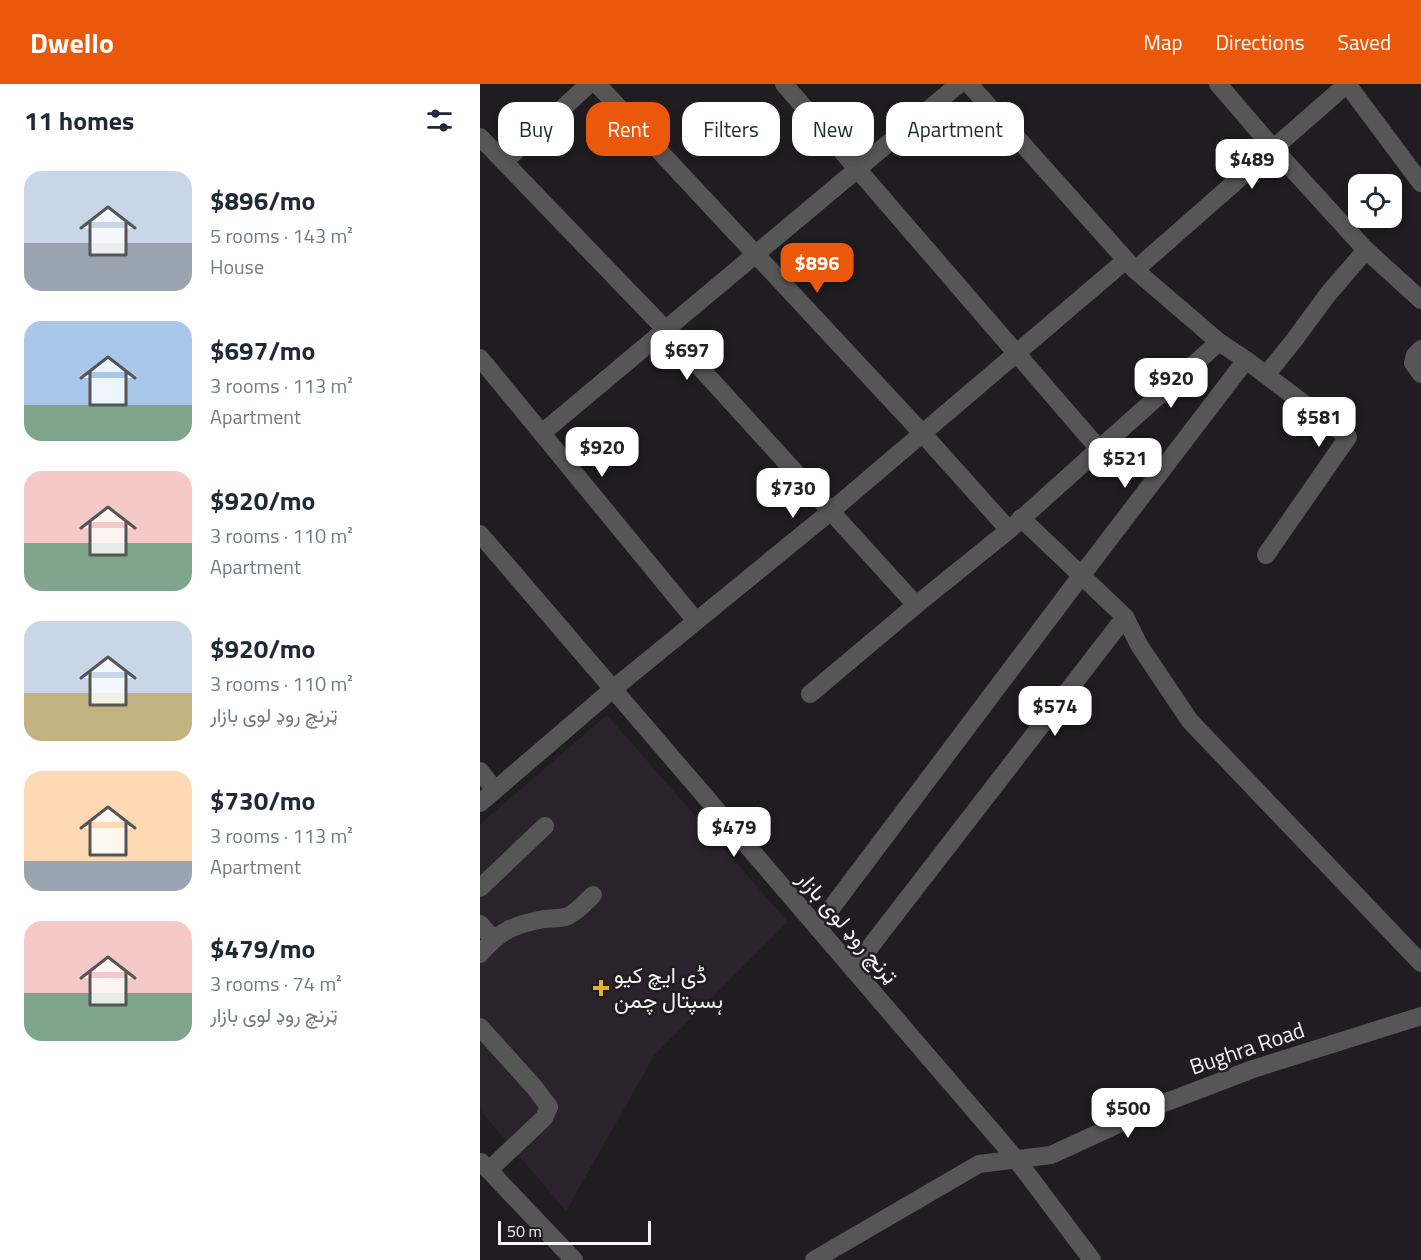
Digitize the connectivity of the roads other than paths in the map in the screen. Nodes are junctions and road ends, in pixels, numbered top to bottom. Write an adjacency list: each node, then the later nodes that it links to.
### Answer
1 (589, 84): 9 (street)
2 (597, 84): 13 (street)
3 (784, 84): 10 (street)
4 (1218, 84): 8 (street)
5 (1347, 84): 8 (street); 11 (street)
6 (968, 85): 10 (street); 14 (street)
7 (480, 137): 9 (street)
8 (1273, 148): 12 (street); 14 (street)
9 (504, 162): 16 (street)
10 (857, 169): 13 (street); 19 (street)
11 (1421, 183)
12 (1366, 250): 15 (street); 22 (street)
13 (756, 254): 16 (street); 25 (street)
14 (1131, 265): 17 (street); 19 (street)
15 (1421, 300)
16 (665, 329): 24 (street); 27 (street)
17 (1219, 342): 21 (street); 26 (street)
18 (1421, 349): 23 (street)
19 (1017, 354): 25 (street); 26 (street)
20 (480, 358): 24 (street)
21 (1246, 360): 22 (street); 31 (street)
22 (1267, 374): 30 (street)
23 (1421, 374)
24 (542, 432): 34 (street)
25 (923, 434): 27 (street); 28 (street)
26 (1099, 449): 28 (street)
27 (830, 512): 32 (street); 34 (street)
28 (1015, 524): 31 (street); 32 (street)
29 (480, 534): 35 (street, ټرنچ روډ لوی بازار)
30 (1266, 555)
31 (1081, 576): 33 (street); 44 (street)
32 (916, 605): 36 (street)
33 (1125, 617): 47 (street); 48 (street)
34 (696, 621): 35 (street)
35 (613, 689): 38 (street); 44 (street, ټرنچ روډ لوی بازار)
36 (810, 694)
37 (480, 771): 38 (street)
38 (495, 790): 39 (street)
39 (480, 803)
40 (545, 826): 41 (street)
41 (480, 888)
42 (593, 895): 45 (street)
43 (480, 924): 45 (street)
44 (817, 927): 48 (street, ټرنچ روډ لوی بازار)
45 (493, 939): 46 (street)
46 (480, 954)
47 (1421, 963)
48 (853, 969): 51 (street, ټرنچ روډ لوی بازار)
49 (1421, 1016): 51 (street, Bughra Road)
50 (480, 1027): 52 (street)
51 (1016, 1159): 54 (street, Bughra Road); 55 (street, ټرنچ روډ لوی بازار)
52 (484, 1165): 53 (street)
53 (574, 1260)
54 (814, 1260)
55 (1092, 1260)

